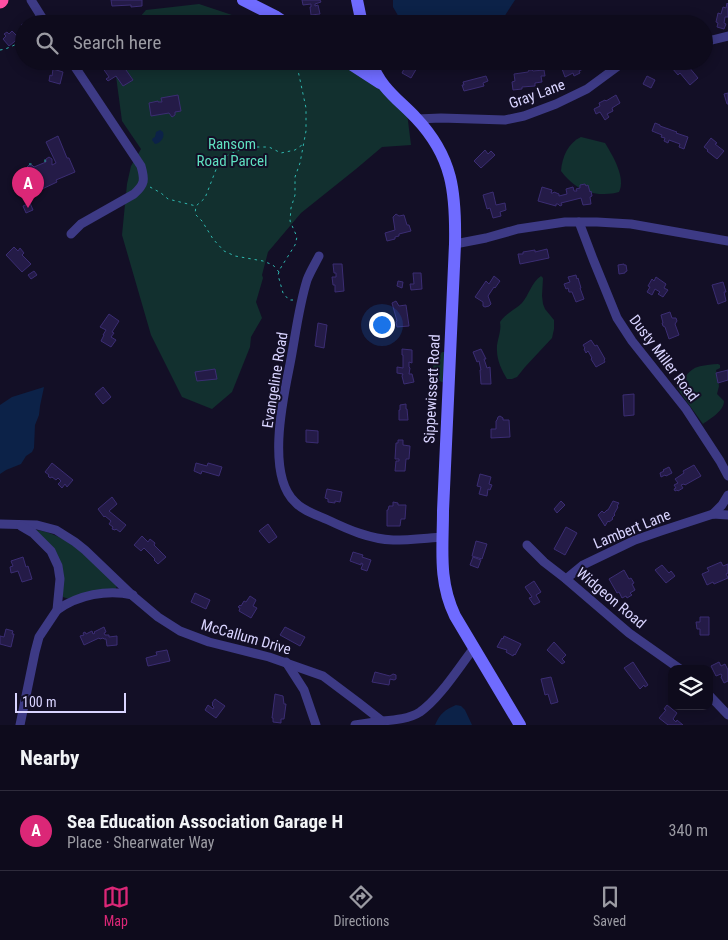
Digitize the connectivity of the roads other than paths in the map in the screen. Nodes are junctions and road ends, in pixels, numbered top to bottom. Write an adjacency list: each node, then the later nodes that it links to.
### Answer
1 (31, 0): 4 (street)
2 (243, 0): 5 (main road)
3 (357, 0): 6 (main road)
4 (40, 15)
5 (273, 15)
6 (360, 15)
7 (728, 36): 8 (street)
8 (713, 40)
9 (77, 70): 16 (street)
10 (360, 70): 13 (main road)
11 (375, 70): 13 (main road, Sippewissett Road)
12 (613, 70): 14 (street, Gray Lane)
13 (382, 85): 14 (main road, Sippewissett Road)
14 (417, 119): 18 (main road, Sippewissett Road)
15 (579, 222): 17 (street); 18 (street); 20 (street, Dusty Miller Road)
16 (71, 234)
17 (728, 241)
18 (455, 244): 26 (main road, Sippewissett Road)
19 (319, 256): 26 (street, Evangeline Road)
20 (728, 476)
21 (728, 495): 22 (street)
22 (713, 514): 23 (street, Lambert Lane); 28 (street, Lambert Lane)
23 (728, 515)
24 (0, 524): 25 (street, McCallum Drive)
25 (16, 524): 29 (street, McCallum Drive); 30 (street)
26 (443, 537): 31 (main road, Sippewissett Road)
27 (527, 545): 28 (street, Widgeon Road)
28 (566, 579): 33 (street, Widgeon Road)
29 (133, 596): 30 (street); 32 (street, McCallum Drive)
30 (57, 610): 37 (street)
31 (474, 648): 36 (street); 40 (main road, Sippewissett Road)
32 (286, 662): 36 (street, McCallum Drive); 38 (street)
33 (674, 665)
34 (713, 699): 35 (street)
35 (728, 715)
36 (382, 721): 39 (street)
37 (20, 725)
38 (316, 725)
39 (356, 725)
40 (520, 725)

